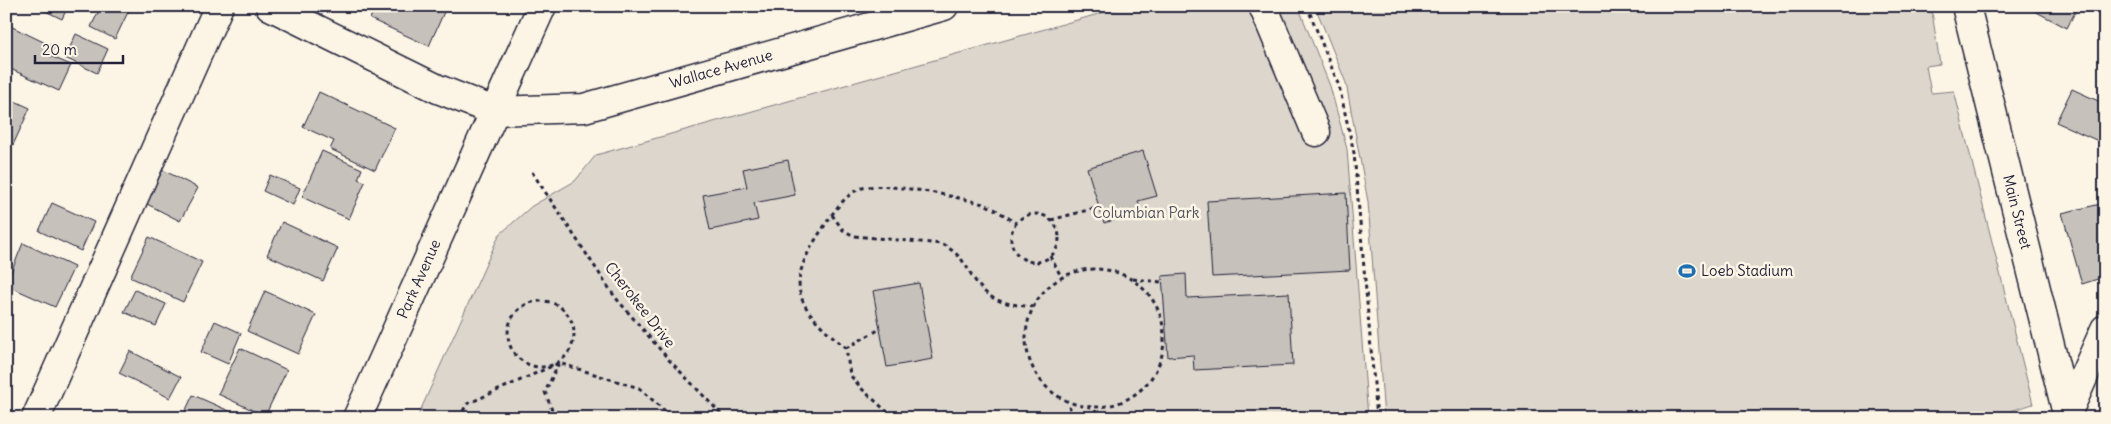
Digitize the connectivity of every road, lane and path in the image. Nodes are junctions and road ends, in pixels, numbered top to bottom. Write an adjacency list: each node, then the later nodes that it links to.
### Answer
1 (219, 6): 26 (street)
2 (270, 6): 8 (street, Wallace Avenue)
3 (542, 6): 8 (street)
4 (944, 6): 8 (street, Wallace Avenue)
5 (1264, 6): 9 (street)
6 (1307, 6): 34 (path)
7 (1966, 6): 25 (street, Main Street)
8 (494, 111): 27 (street, Park Avenue)
9 (1316, 132)
10 (532, 172): 31 (path, Cherokee Drive)
11 (1099, 207): 13 (path)
12 (832, 214): 14 (path); 19 (path); 22 (path)
13 (1051, 220): 14 (path); 15 (path)
14 (1016, 223): 15 (path)
15 (1050, 256): 16 (path)
16 (1062, 278): 17 (path); 19 (path)
17 (1132, 279): 18 (path); 24 (path)
18 (1162, 282)
19 (1034, 307): 24 (path)
20 (2105, 329): 25 (street)
21 (880, 330): 22 (path)
22 (846, 348): 32 (path)
23 (559, 362): 23 (path); 28 (path); 29 (path); 30 (path)
24 (1072, 403): 33 (path)
25 (2067, 416)
26 (36, 418)
27 (357, 418)
28 (458, 418)
29 (555, 418)
30 (673, 418)
31 (724, 418)
32 (894, 418)
33 (1066, 418)
34 (1377, 418)

